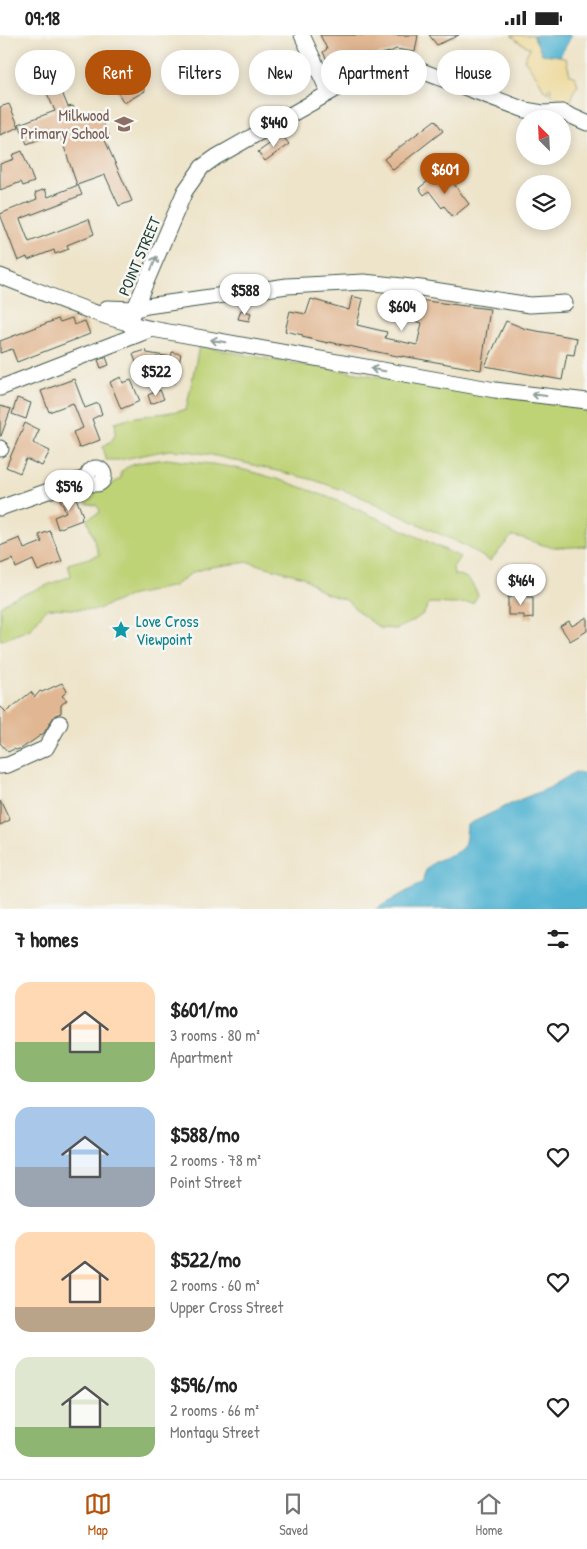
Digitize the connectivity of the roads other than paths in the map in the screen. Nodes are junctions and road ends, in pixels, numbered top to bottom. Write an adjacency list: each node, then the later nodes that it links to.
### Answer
1 (302, 35): 3 (street)
2 (427, 73): 5 (street, POINT STREET)
3 (321, 76)
4 (325, 95): 7 (street, POINT STREET, one-way to 4)
5 (587, 123)
6 (0, 276): 11 (street)
7 (141, 293): 9 (street); 10 (street, POINT STREET)
8 (565, 303): 10 (street)
9 (107, 308): 10 (street); 11 (street, POINT STREET)
10 (136, 309): 12 (street, POINT STREET)
11 (90, 311): 12 (street)
12 (128, 324): 13 (street)
13 (152, 329): 14 (street); 15 (street, one-way to 13)
14 (0, 388)
15 (587, 401)
16 (88, 477): 17 (street)
17 (0, 508)
18 (60, 723): 19 (street)
19 (0, 766)

